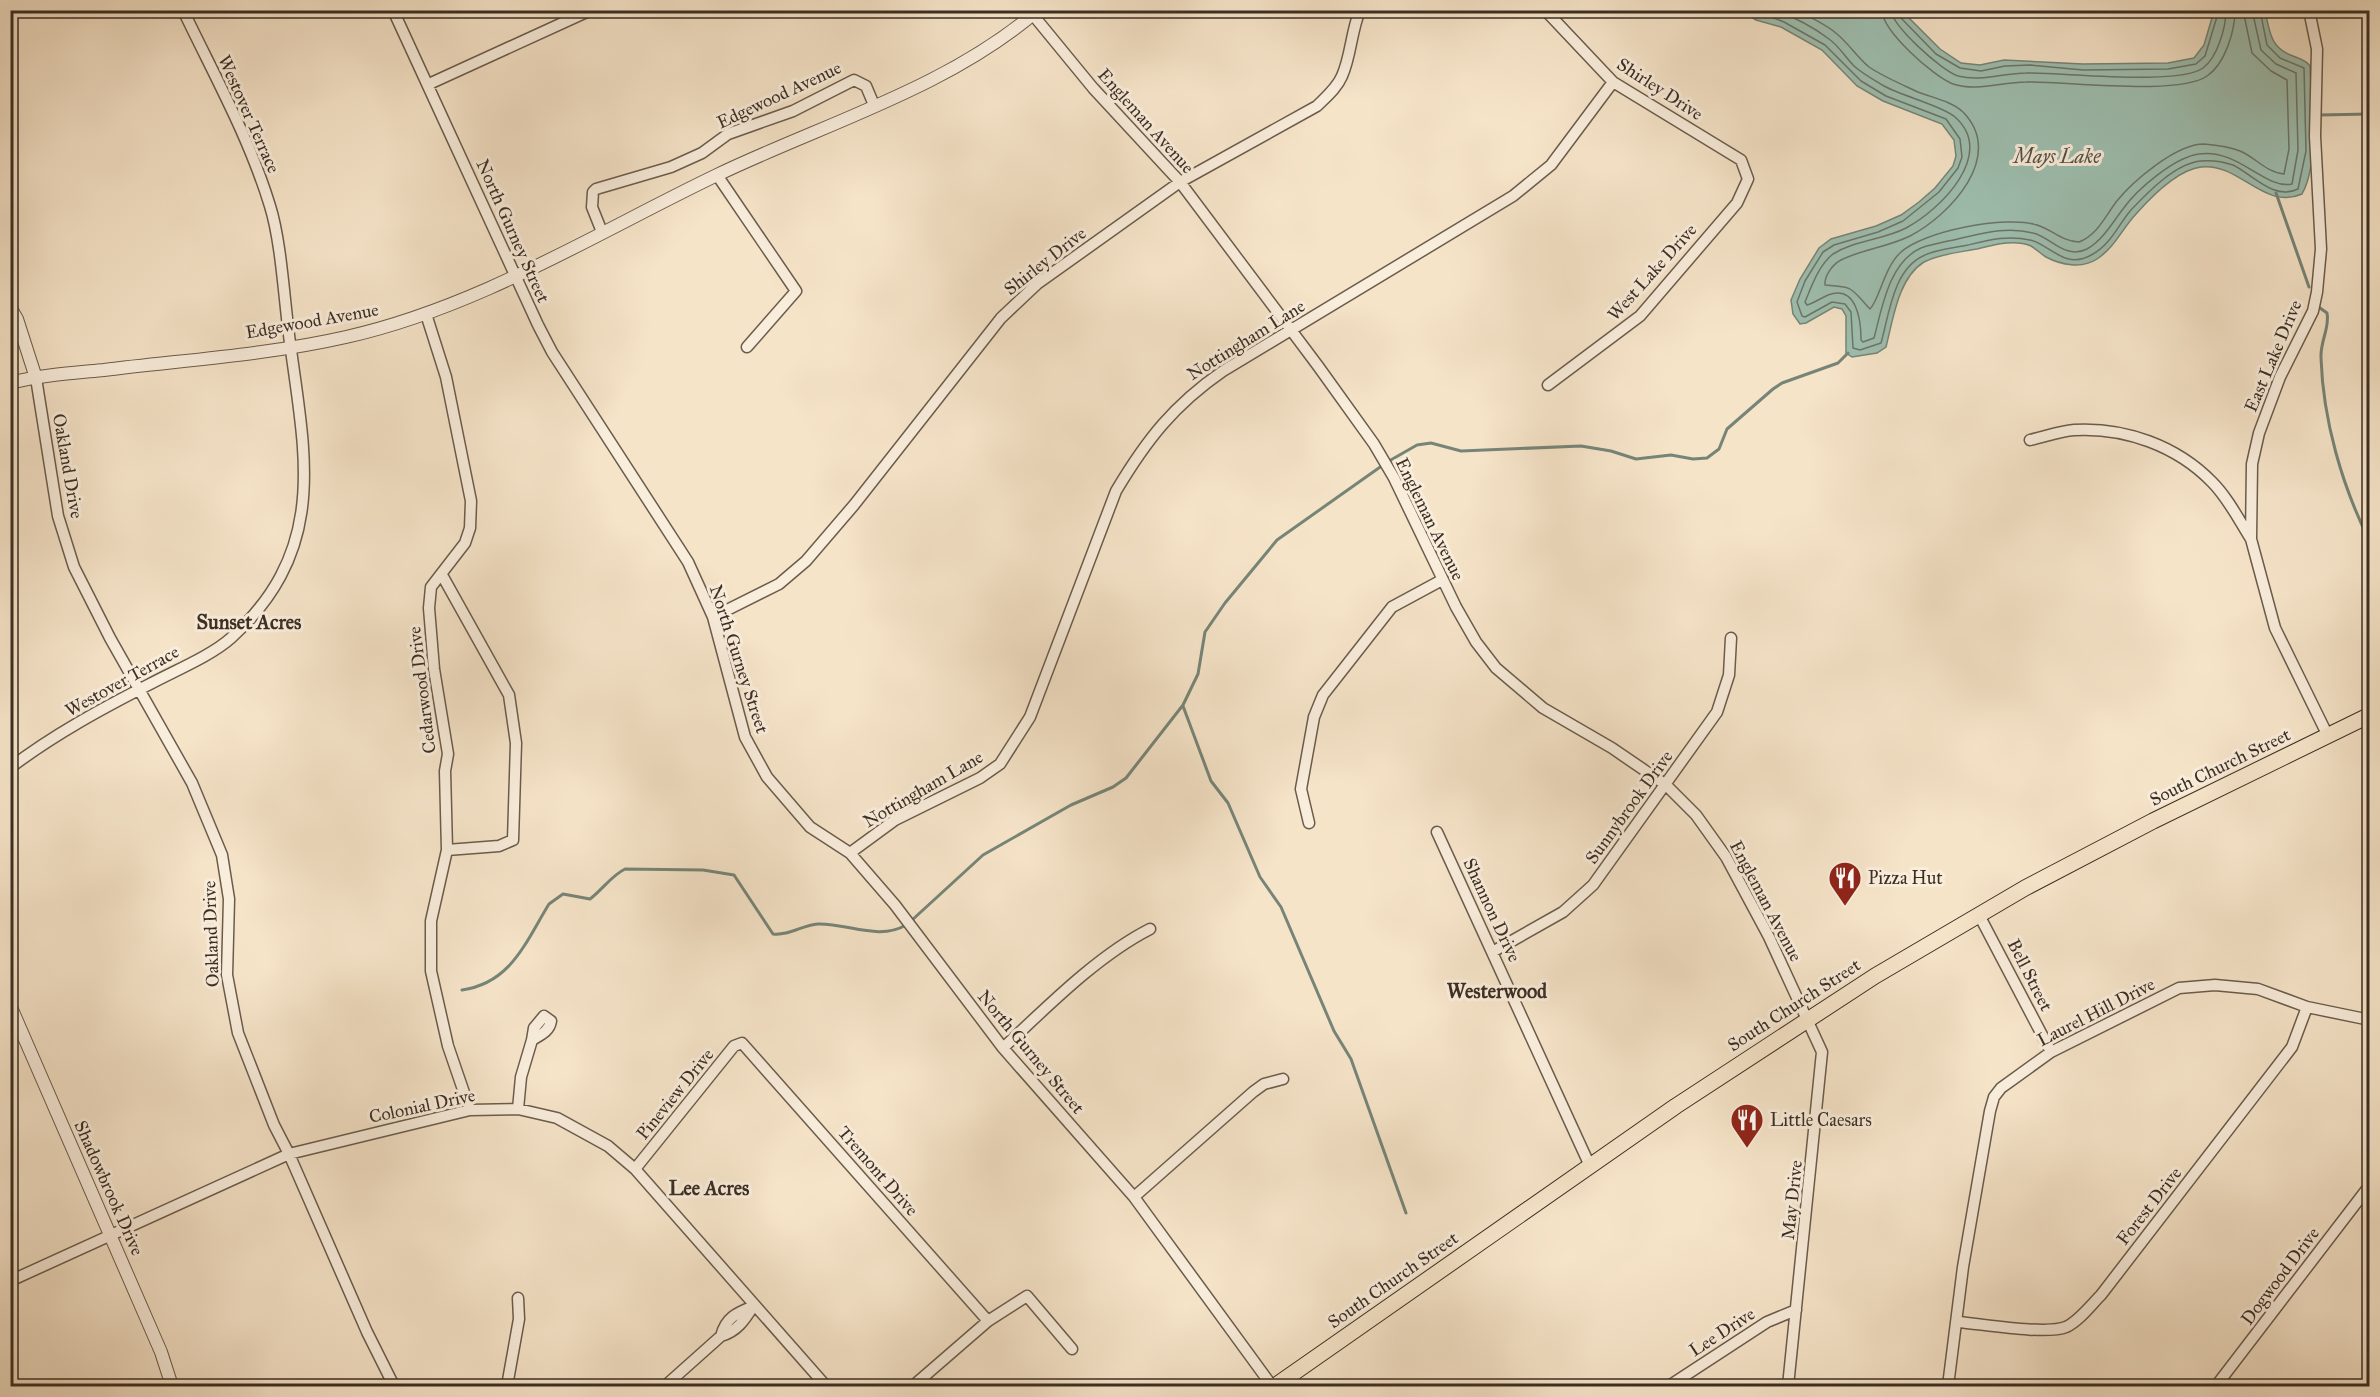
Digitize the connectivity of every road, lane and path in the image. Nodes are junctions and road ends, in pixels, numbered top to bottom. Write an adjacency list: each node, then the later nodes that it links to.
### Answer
1 (183, 10): 19 (street, Westover Terrace)
2 (393, 10): 9 (street, North Gurney Street)
3 (591, 10): 9 (street)
4 (1360, 10): 13 (street, Shirley Drive)
5 (1545, 10): 8 (street, Shirley Drive)
6 (2309, 10): 25 (street, East Lake Drive)
7 (1033, 12): 10 (street, Edgewood Avenue); 13 (street, Engleman Avenue)
8 (1613, 82): 11 (street, Shirley Drive); 18 (street, Nottingham Lane)
9 (429, 84): 15 (street, North Gurney Street)
10 (874, 105): 12 (street, Edgewood Avenue); 14 (street, Edgewood Avenue)
11 (1741, 160): 23 (street, West Lake Drive)
12 (717, 175): 14 (street, Edgewood Avenue); 20 (street)
13 (1180, 182): 18 (street, Engleman Avenue); 28 (street, Shirley Drive)
14 (602, 232): 15 (street, Edgewood Avenue)
15 (514, 276): 17 (street, Edgewood Avenue); 28 (street, North Gurney Street)
16 (10, 307): 21 (street)
17 (426, 314): 19 (street, Edgewood Avenue); 26 (street, Cedarwood Drive)
18 (1291, 329): 27 (street, Engleman Avenue); 38 (street, Nottingham Lane)
19 (290, 346): 21 (street, Edgewood Avenue); 30 (street, Westover Terrace)
20 (747, 347)
21 (36, 378): 22 (street, Edgewood Avenue); 30 (street, Oakland Drive)
22 (10, 383)
23 (1548, 385)
24 (2030, 440): 25 (street)
25 (2251, 539): 32 (street, East Lake Drive)
26 (442, 575): 37 (street, Cedarwood Drive); 37 (street)
27 (1442, 580): 34 (street, Engleman Avenue); 35 (street)
28 (712, 617): 38 (street, North Gurney Street)
29 (1731, 638): 34 (street, Sunnybrook Drive)
30 (140, 689): 33 (street, Westover Terrace); 53 (street, Oakland Drive)
31 (2370, 715): 32 (main road, South Church Street)
32 (2328, 736): 39 (main road, South Church Street)
33 (10, 768)
34 (1666, 785): 41 (street, Sunnybrook Drive); 44 (street, Engleman Avenue)
35 (1309, 823)
36 (1437, 832): 41 (street, Shannon Drive)
37 (447, 850): 52 (street, Cedarwood Drive)
38 (850, 853): 48 (street, North Gurney Street)
39 (1979, 915): 44 (main road, South Church Street); 49 (street, Bell Street)
40 (1150, 929): 48 (street)
41 (1494, 951): 54 (street, Shannon Drive)
42 (10, 1005): 58 (street, Shadowbrook Drive)
43 (2307, 1007): 45 (street, Laurel Hill Drive); 49 (street, Laurel Hill Drive); 64 (street, Forest Drive)
44 (1808, 1019): 54 (main road, South Church Street); 62 (street, May Drive)
45 (2370, 1020)
46 (532, 1040): 51 (street)
47 (742, 1043): 55 (street, Pineview Drive); 63 (street, Tremont Drive)
48 (1003, 1048): 57 (street, North Gurney Street)
49 (2050, 1052): 64 (street, Laurel Hill Drive)
50 (1283, 1079): 57 (street)
51 (518, 1109): 52 (street, Colonial Drive); 55 (street, Colonial Drive)
52 (470, 1110): 53 (street, Colonial Drive)
53 (289, 1154): 58 (street, Colonial Drive); 67 (street, Oakland Drive)
54 (1590, 1166): 72 (main road, South Church Street)
55 (635, 1169): 61 (street, Colonial Drive)
56 (2370, 1185): 76 (street, Dogwood Drive)
57 (1134, 1197): 72 (street, North Gurney Street)
58 (111, 1235): 59 (street, Colonial Drive); 66 (street, Shadowbrook Drive)
59 (10, 1281)
60 (518, 1298): 68 (street)
61 (754, 1305): 69 (street); 70 (street, Colonial Drive)
62 (1796, 1310): 73 (street, Lee Drive); 74 (street, May Drive)
63 (988, 1321): 65 (street); 71 (street)
64 (1958, 1322): 75 (street, Laurel Hill Drive)
65 (1072, 1349)
66 (172, 1386)
67 (394, 1386)
68 (507, 1386)
69 (665, 1386)
70 (826, 1386)
71 (913, 1386)
72 (1274, 1386)
73 (1669, 1386)
74 (1788, 1386)
75 (1948, 1386)
76 (2216, 1386)

